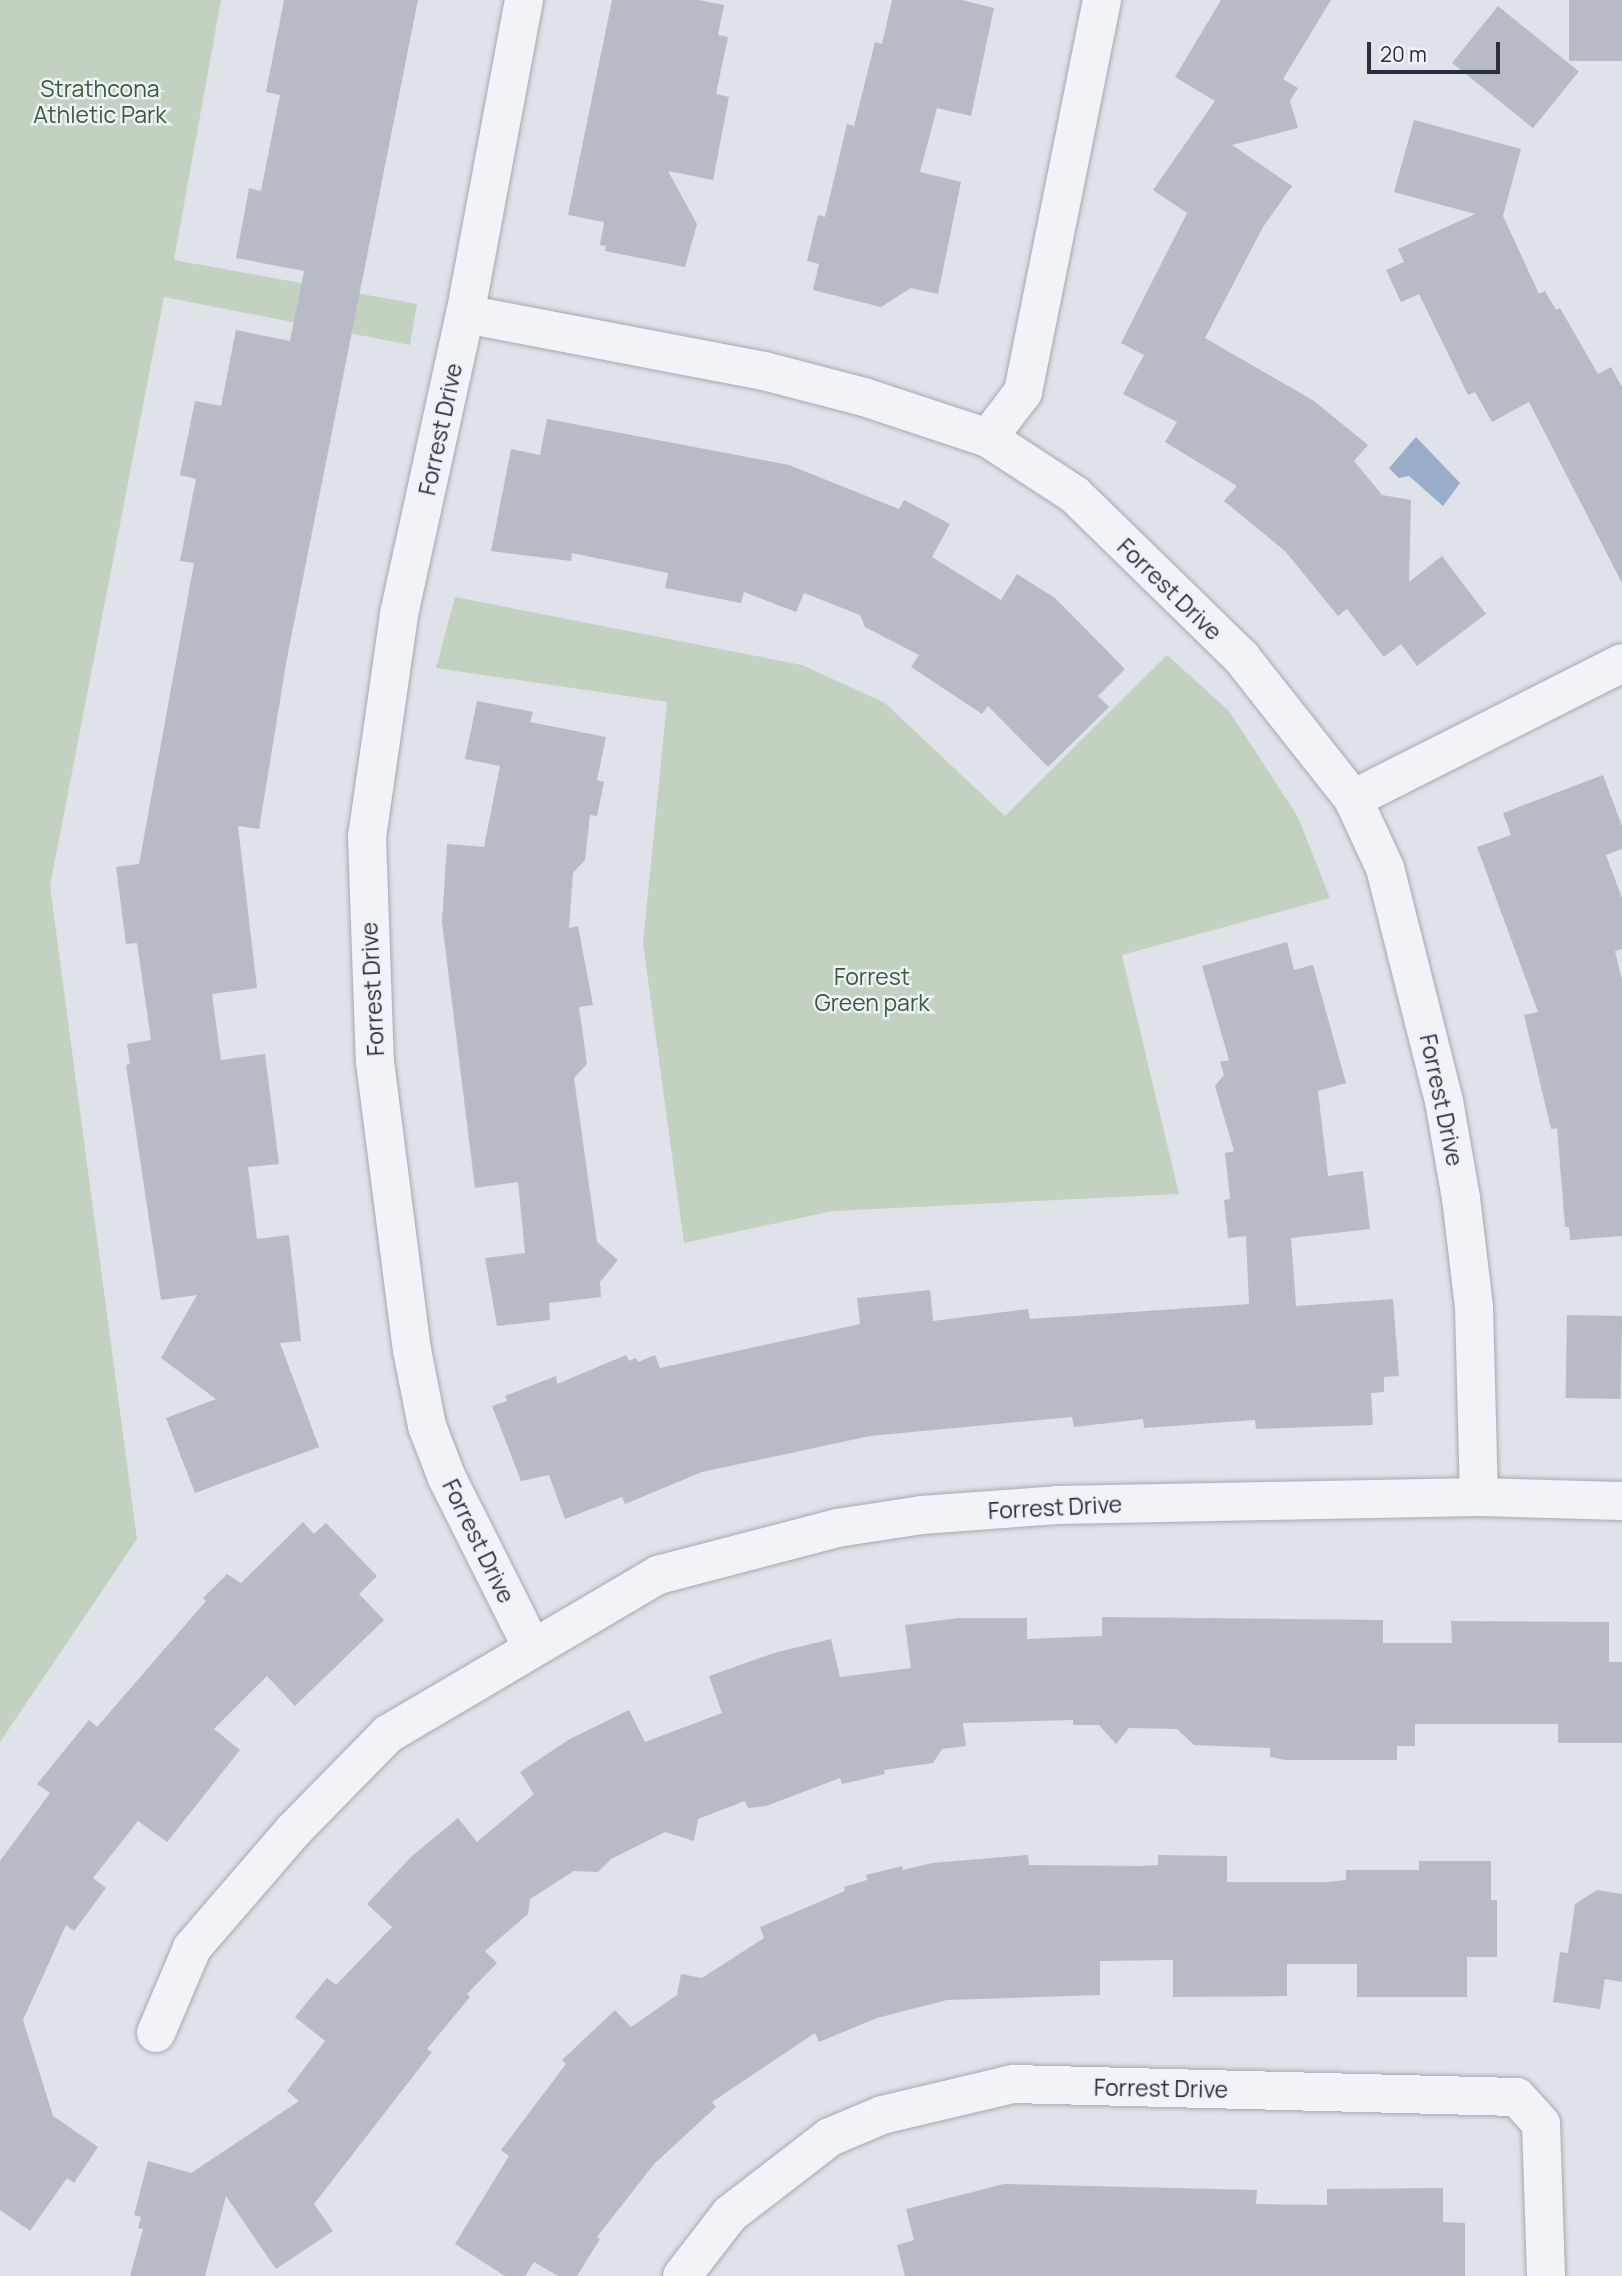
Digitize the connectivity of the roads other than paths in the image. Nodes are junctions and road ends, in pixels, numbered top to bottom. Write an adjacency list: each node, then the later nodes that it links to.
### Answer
1 (524, 0): 3 (street, Forrest Drive)
2 (1102, 0): 4 (street)
3 (465, 314): 4 (street, Forrest Drive); 9 (street, Forrest Drive)
4 (988, 438): 6 (street, Forrest Drive)
5 (1622, 663): 6 (street)
6 (1353, 799): 7 (street, Forrest Drive)
7 (1479, 1497): 8 (street, Forrest Drive); 9 (street, Forrest Drive)
8 (1622, 1501)
9 (531, 1646): 10 (street, Forrest Drive)
10 (156, 2033)
11 (682, 2276): 12 (street, Forrest Drive)
12 (1546, 2276)

